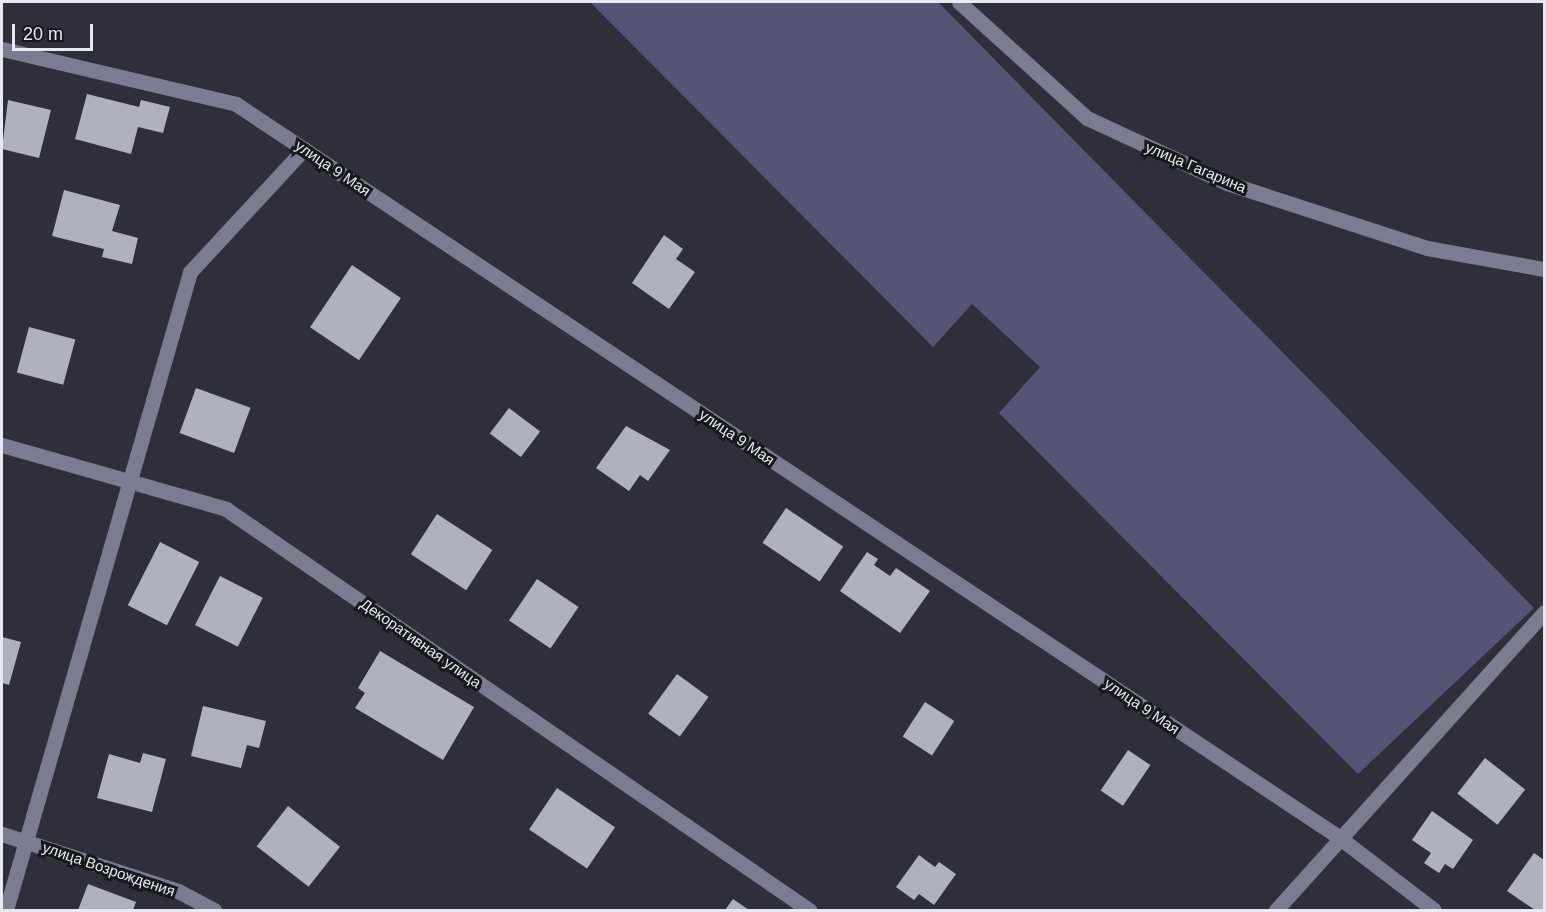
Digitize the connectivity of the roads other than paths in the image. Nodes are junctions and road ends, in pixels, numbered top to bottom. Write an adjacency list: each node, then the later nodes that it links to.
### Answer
1 (958, 2): 4 (street, улица Гагарина)
2 (2, 49): 3 (street, улица 9 Мая)
3 (304, 149): 6 (street); 9 (street, улица 9 Мая)
4 (1545, 269)
5 (2, 445): 6 (street, Декоративная улица)
6 (130, 479): 10 (street); 13 (street, Декоративная улица)
7 (1545, 612): 9 (street)
8 (2, 834): 10 (street, улица Возрождения)
9 (1340, 839): 14 (street); 15 (street, улица 9 Мая)
10 (28, 840): 11 (street); 12 (street, улица Возрождения)
11 (6, 910)
12 (214, 910)
13 (809, 910)
14 (1276, 910)
15 (1434, 910)

